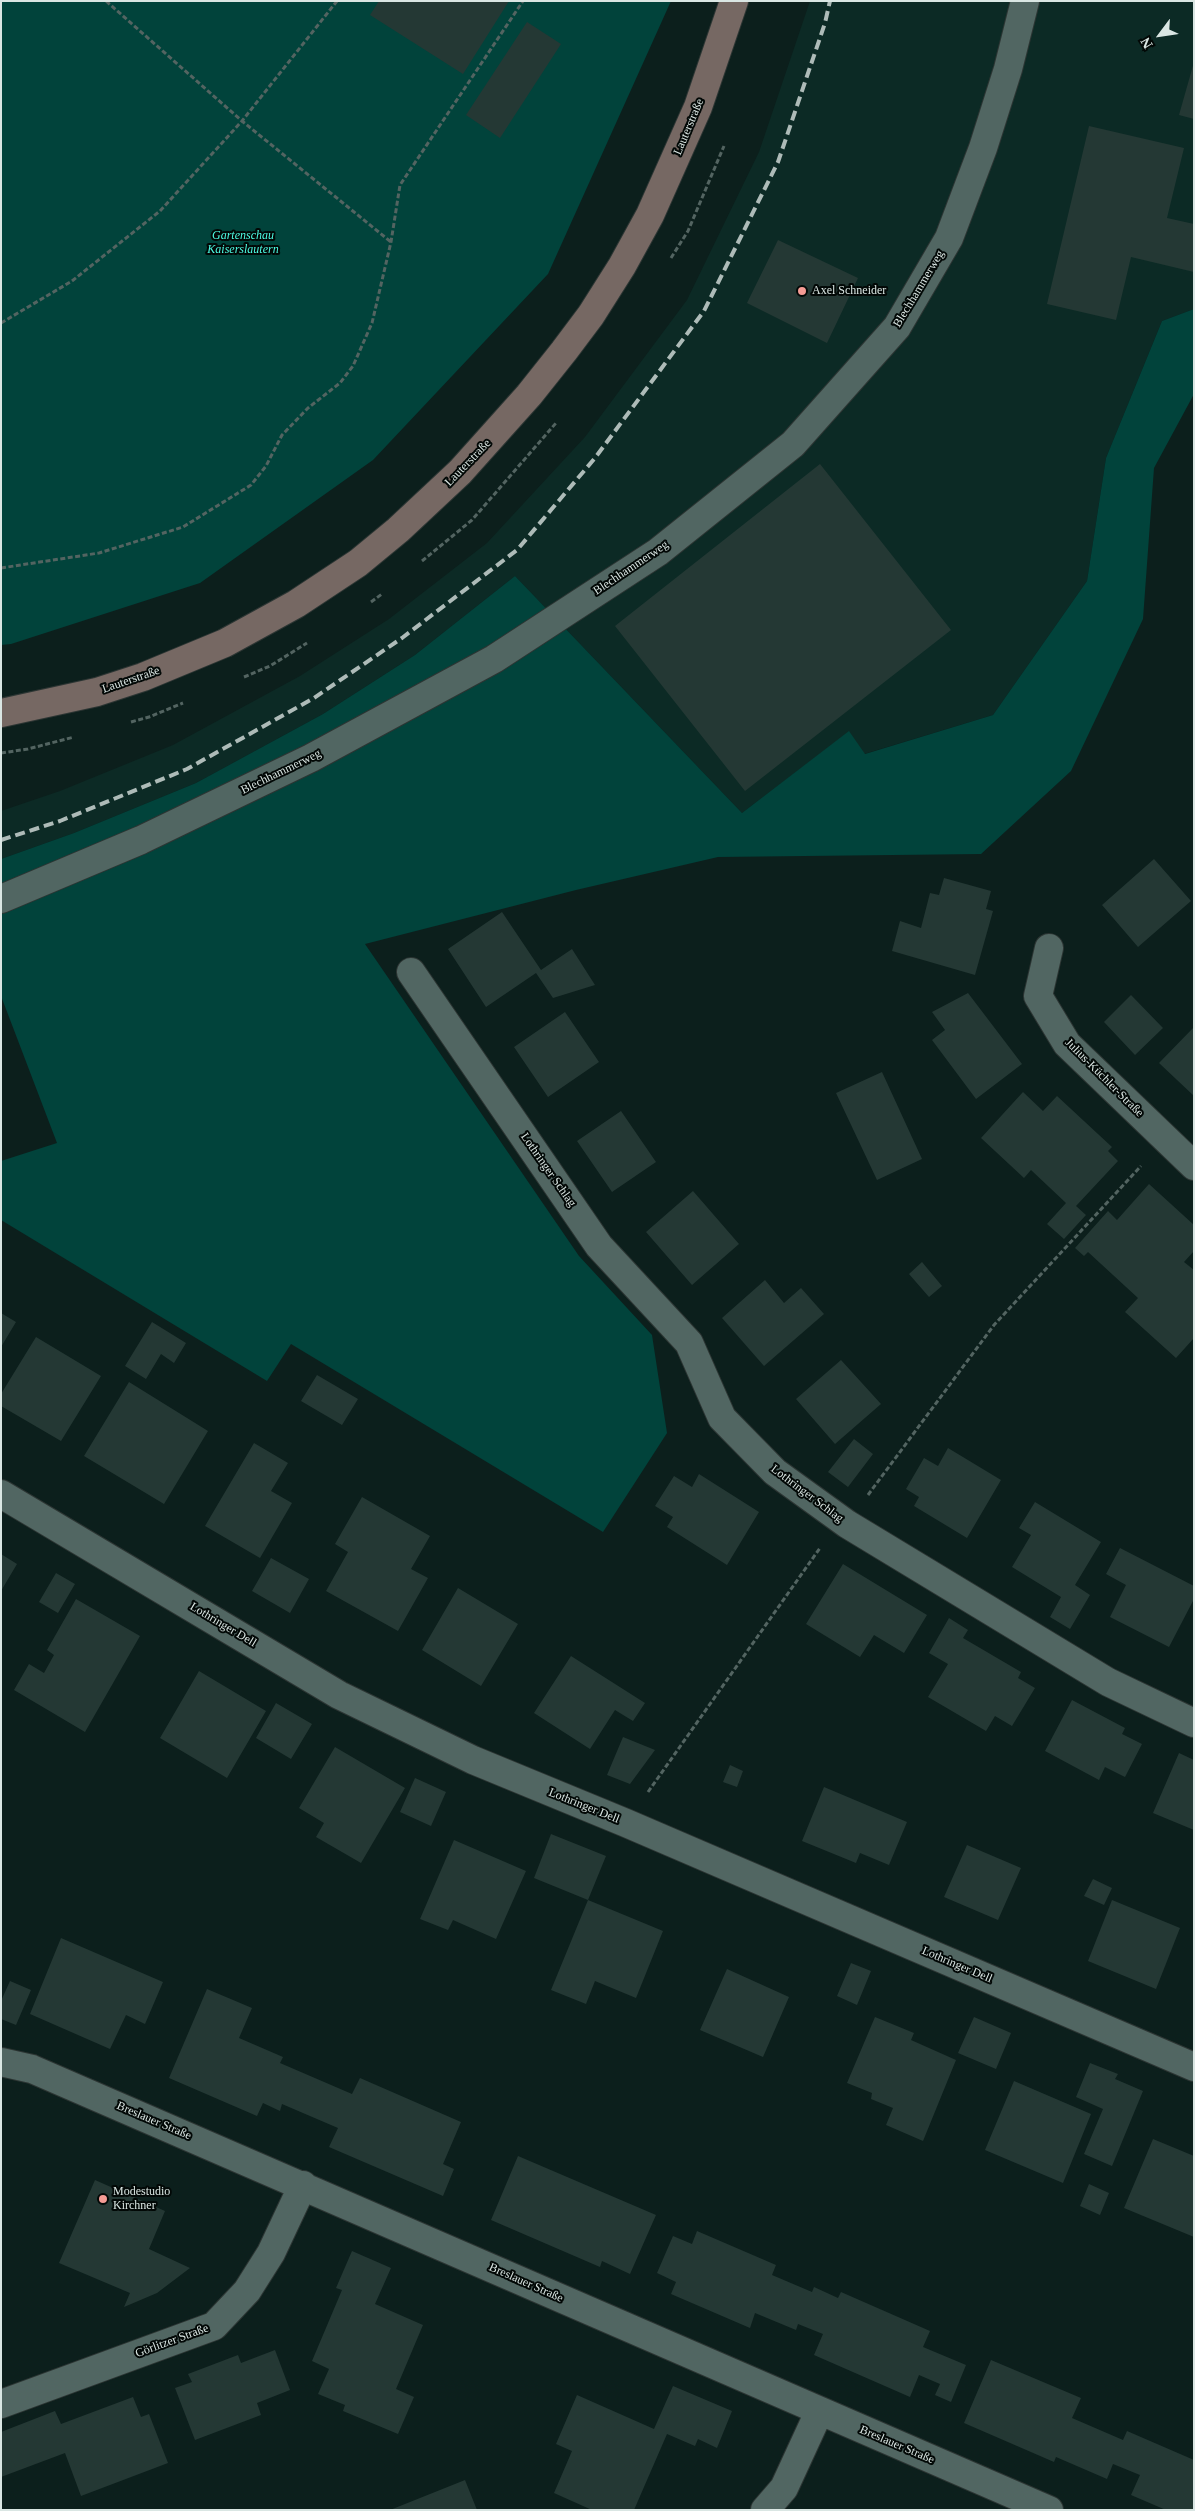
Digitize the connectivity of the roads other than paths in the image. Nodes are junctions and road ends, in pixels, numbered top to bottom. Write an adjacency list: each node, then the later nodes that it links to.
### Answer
1 (734, 1): 3 (main road, Lauterstraße)
2 (1025, 1): 4 (street, Blechhammerweg)
3 (1, 713)
4 (1, 899)
5 (1049, 948): 7 (street, Julius-Küchler-Straße)
6 (411, 972): 9 (street, Lothringer Schlag)
7 (1194, 1166)
8 (1, 1494): 11 (street, Lothringer Dell)
9 (1194, 1723)
10 (1, 2062): 12 (street, Breslauer Straße)
11 (1194, 2067)
12 (303, 2185): 13 (street, Görlitzer Straße); 14 (street, Breslauer Straße)
13 (1, 2404)
14 (819, 2412): 15 (street); 16 (street, Breslauer Straße)
15 (765, 2510)
16 (1049, 2510)

